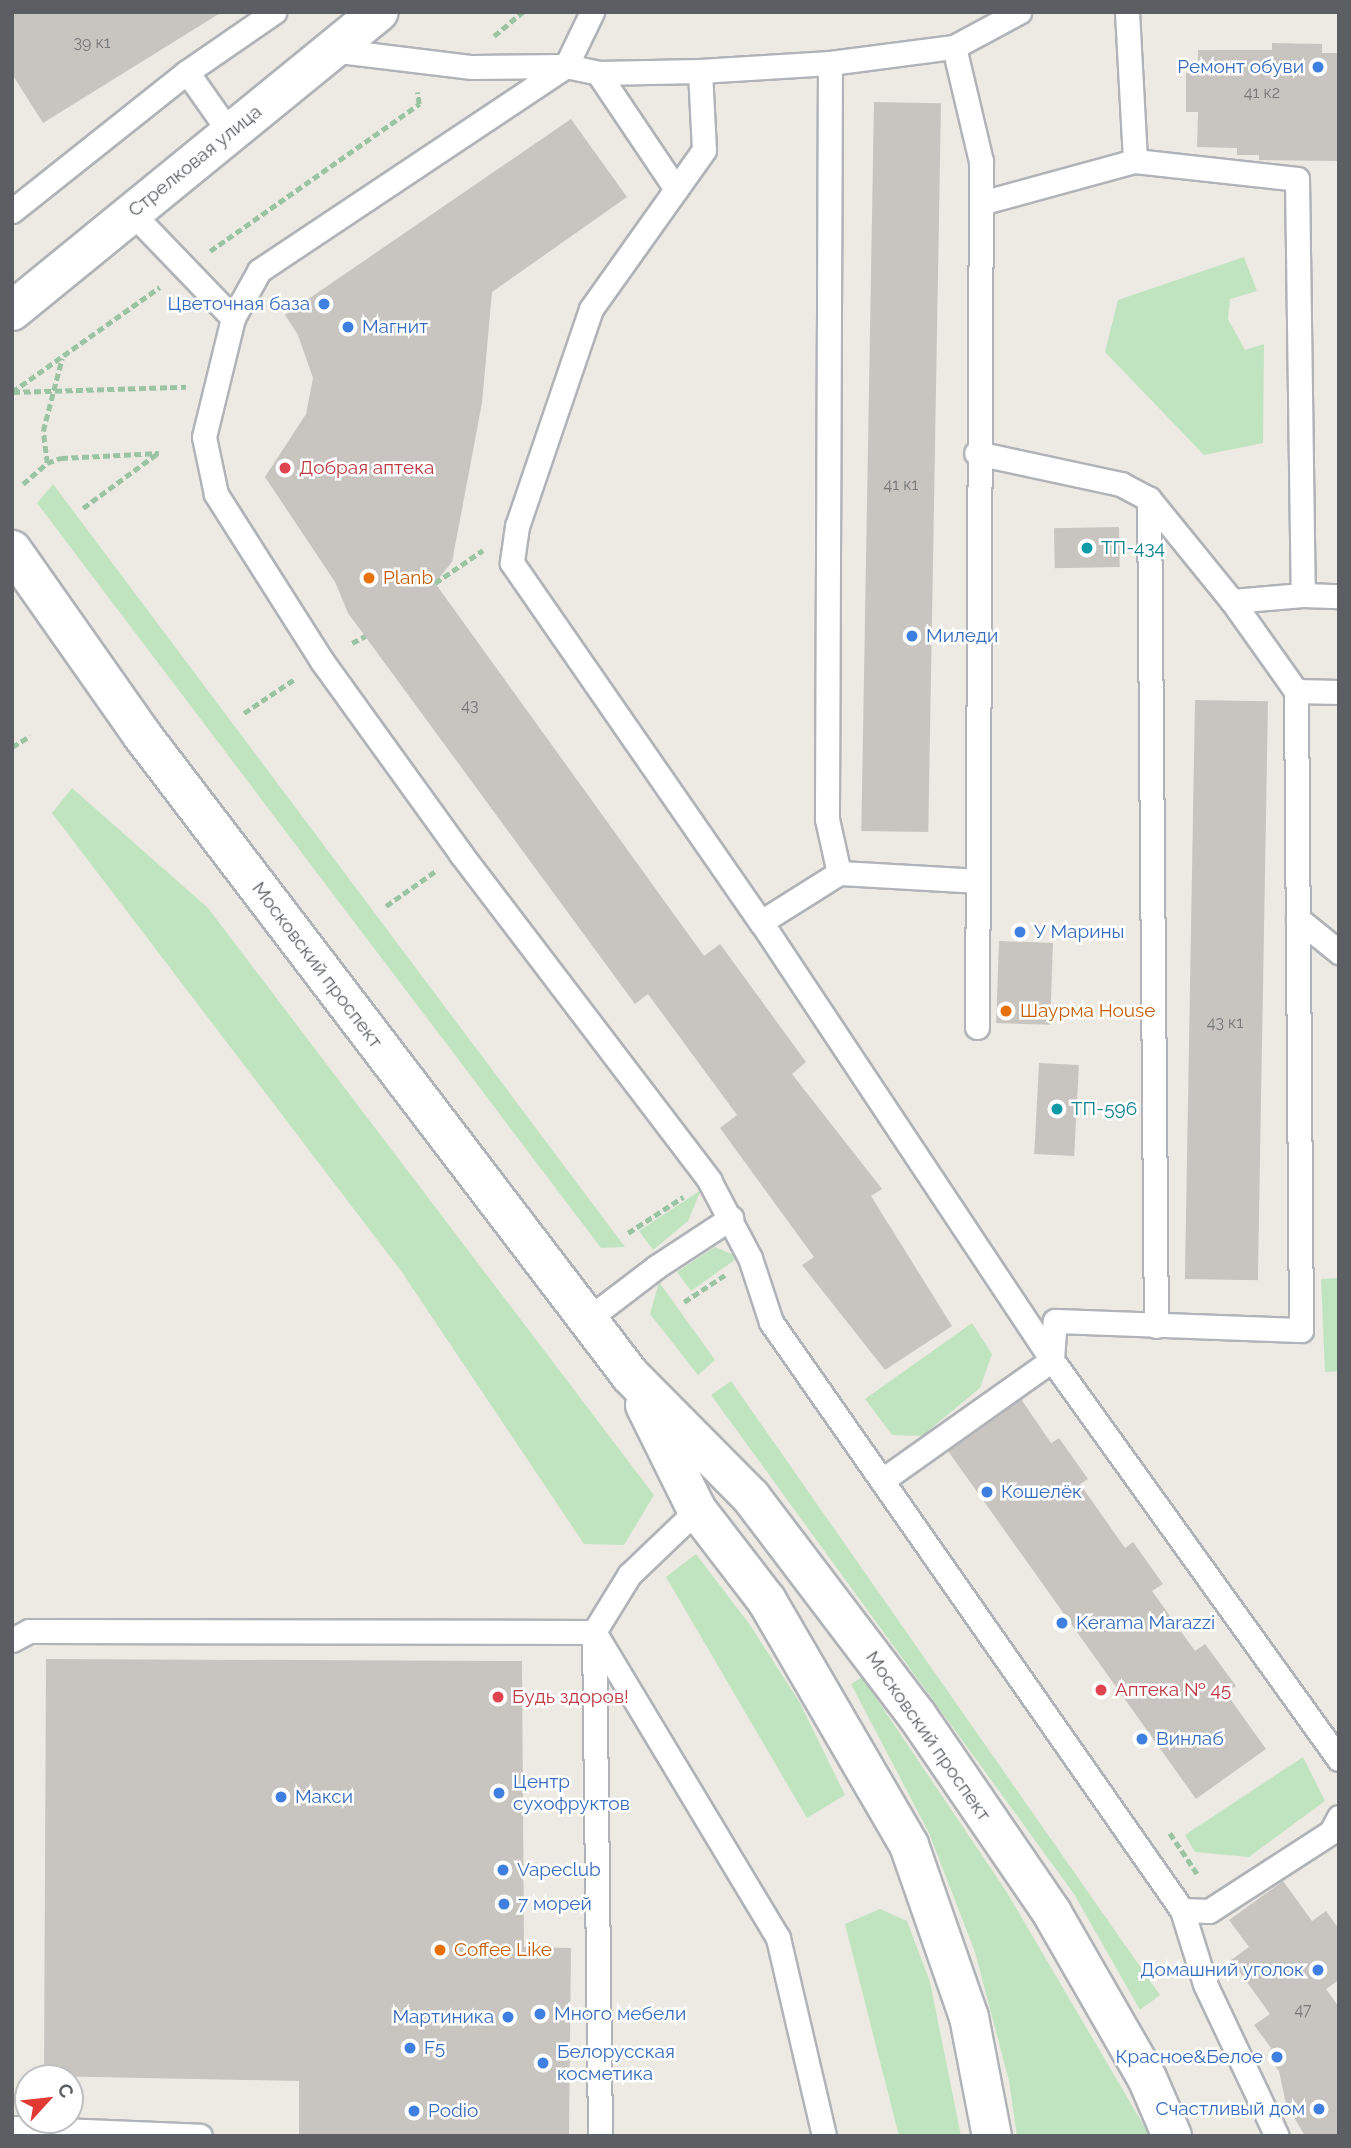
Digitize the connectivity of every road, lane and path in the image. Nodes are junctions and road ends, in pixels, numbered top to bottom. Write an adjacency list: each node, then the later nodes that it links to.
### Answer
1 (274, 12): 14 (lane)
2 (378, 12): 9 (main road, Стрелковая улица)
3 (523, 12): 7 (path)
4 (592, 12): 12 (lane)
5 (1019, 12): 8 (lane)
6 (1127, 12): 17 (lane)
7 (480, 35)
8 (954, 47): 11 (lane); 19 (lane)
9 (331, 50): 10 (lane); 16 (main road, Стрелковая улица)
10 (412, 59): 12 (lane); 22 (path)
11 (830, 63): 13 (lane); 45 (lane)
12 (566, 66): 15 (lane); 24 (lane)
13 (700, 71): 15 (lane); 18 (lane)
14 (187, 72): 16 (lane); 20 (lane)
15 (598, 73): 18 (lane)
16 (230, 133): 21 (main road, Стрелковая улица)
17 (1135, 161): 19 (lane); 36 (lane)
18 (676, 189): 33 (lane)
19 (981, 203): 28 (lane)
20 (12, 211)
21 (132, 213): 22 (lane); 23 (main road, Стрелковая улица)
22 (186, 269): 24 (lane); 25 (path)
23 (12, 311)
24 (233, 318): 26 (lane)
25 (62, 356): 27 (path); 27 (path)
26 (216, 386): 27 (path); 51 (lane)
27 (54, 390): 29 (path)
28 (976, 453): 31 (lane); 46 (lane)
29 (47, 463): 30 (path); 32 (path)
30 (23, 484)
31 (1149, 499): 38 (lane); 55 (lane)
32 (83, 508)
33 (517, 526): 35 (path); 48 (lane)
34 (12, 550): 54 (main road, Московский проспект)
35 (435, 583)
36 (1303, 595): 37 (lane); 38 (lane)
37 (1339, 596)
38 (1232, 601): 41 (lane)
39 (365, 636): 40 (path)
40 (352, 643)
41 (1296, 691): 42 (lane); 47 (lane)
42 (1339, 692)
43 (30, 736): 44 (path)
44 (12, 747)
45 (839, 873): 46 (lane); 48 (lane)
46 (977, 881): 50 (lane)
47 (1298, 919): 49 (lane); 55 (lane)
48 (761, 922): 56 (lane)
49 (1339, 952)
50 (977, 1027)
51 (709, 1180): 52 (lane); 53 (path)
52 (731, 1218): 54 (lane); 58 (lane)
53 (628, 1233)
54 (588, 1319): 57 (main road, Московский проспект)
55 (1156, 1326): 56 (lane)
56 (1052, 1360): 58 (lane); 62 (lane)
57 (630, 1375): 59 (main road, Московский проспект); 70 (main road, Московский проспект)
58 (884, 1479): 64 (lane)
59 (696, 1510): 60 (lane); 69 (main road, Московский проспект)
60 (594, 1633): 61 (lane); 67 (lane); 68 (lane)
61 (21, 1635)
62 (1339, 1759)
63 (1336, 1831): 64 (lane)
64 (1182, 1910): 71 (lane)
65 (12, 2128): 66 (lane)
66 (200, 2136)
67 (600, 2136)
68 (824, 2136)
69 (992, 2136)
70 (1172, 2136)
71 (1277, 2136)

